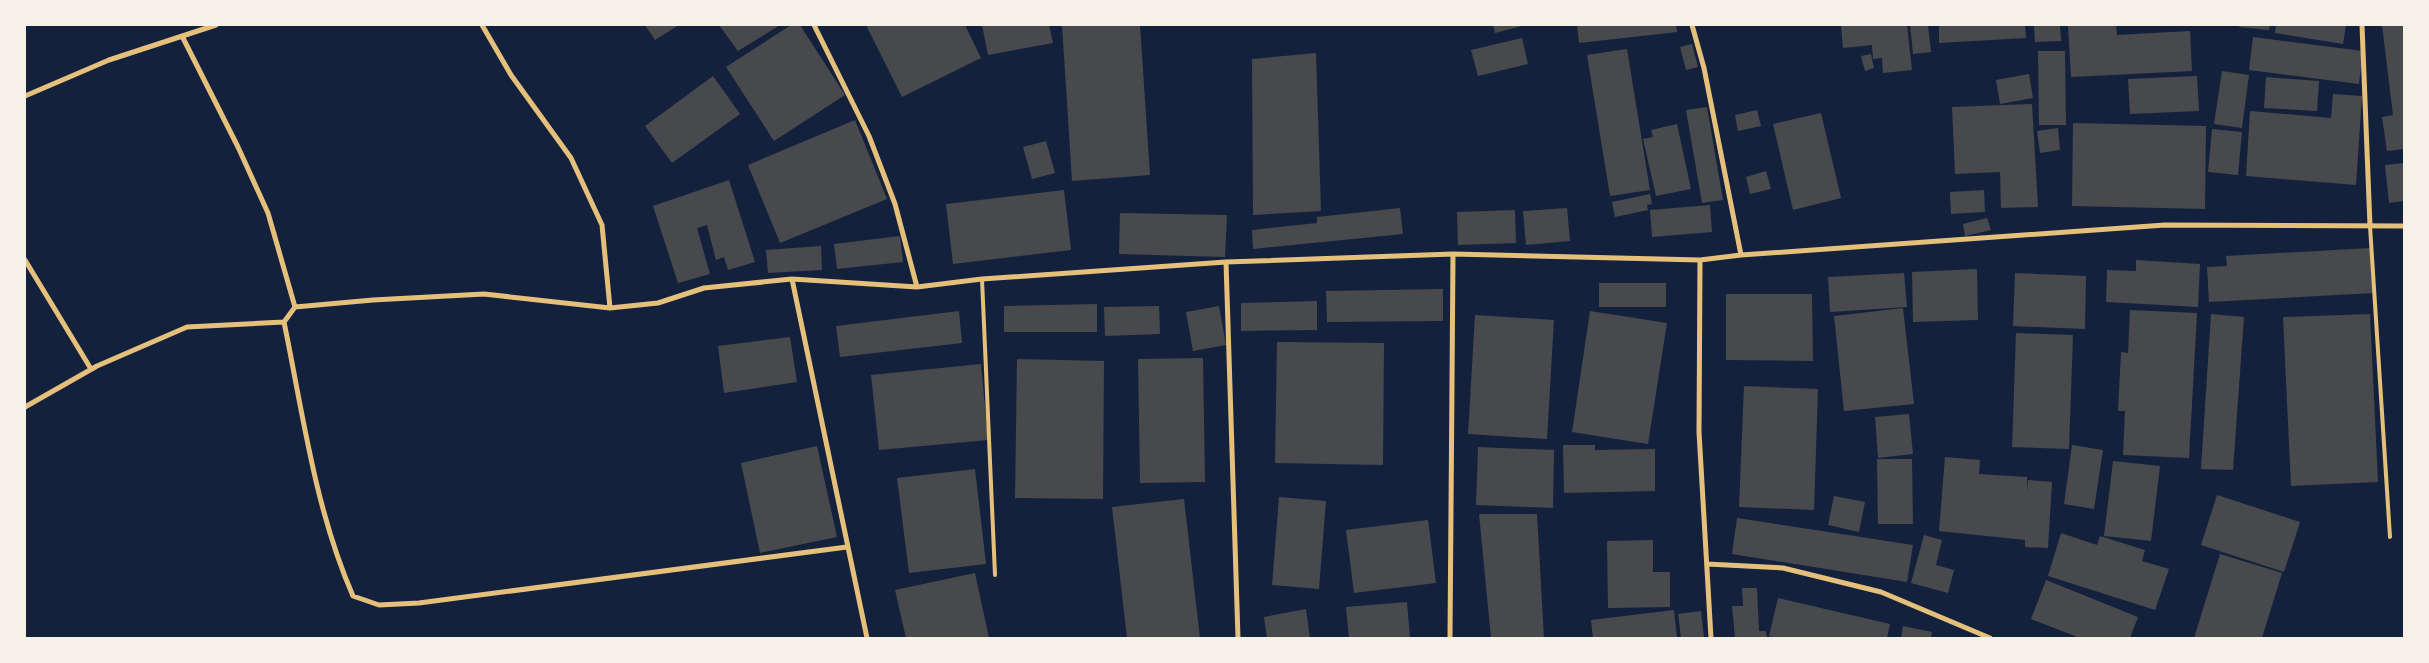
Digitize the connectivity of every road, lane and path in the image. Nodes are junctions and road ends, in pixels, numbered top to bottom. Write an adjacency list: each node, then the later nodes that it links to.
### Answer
1 (216, 25): 6 (street)
2 (482, 25): 19 (street)
3 (814, 25): 17 (street)
4 (1692, 25): 11 (street)
5 (2362, 25): 8 (street)
6 (182, 36): 7 (street); 18 (street)
7 (25, 96)
8 (2370, 226): 9 (street); 11 (street); 23 (lane)
9 (2404, 226)
10 (1453, 254): 13 (street); 14 (street); 29 (street)
11 (1741, 255): 13 (street)
12 (25, 260): 21 (street)
13 (1700, 260): 25 (street)
14 (1226, 262): 16 (street); 28 (street)
15 (792, 279): 17 (street); 19 (street); 24 (street)
16 (982, 279): 17 (street); 26 (lane)
17 (917, 287)
18 (295, 308): 19 (street); 20 (street)
19 (610, 308)
20 (284, 322): 21 (street); 24 (street)
21 (91, 369): 22 (street)
22 (25, 407)
23 (2390, 537)
24 (847, 547): 27 (street)
25 (1707, 564): 30 (street); 31 (street)
26 (995, 576)
27 (867, 638)
28 (1238, 638)
29 (1450, 638)
30 (1711, 638)
31 (1990, 638)

